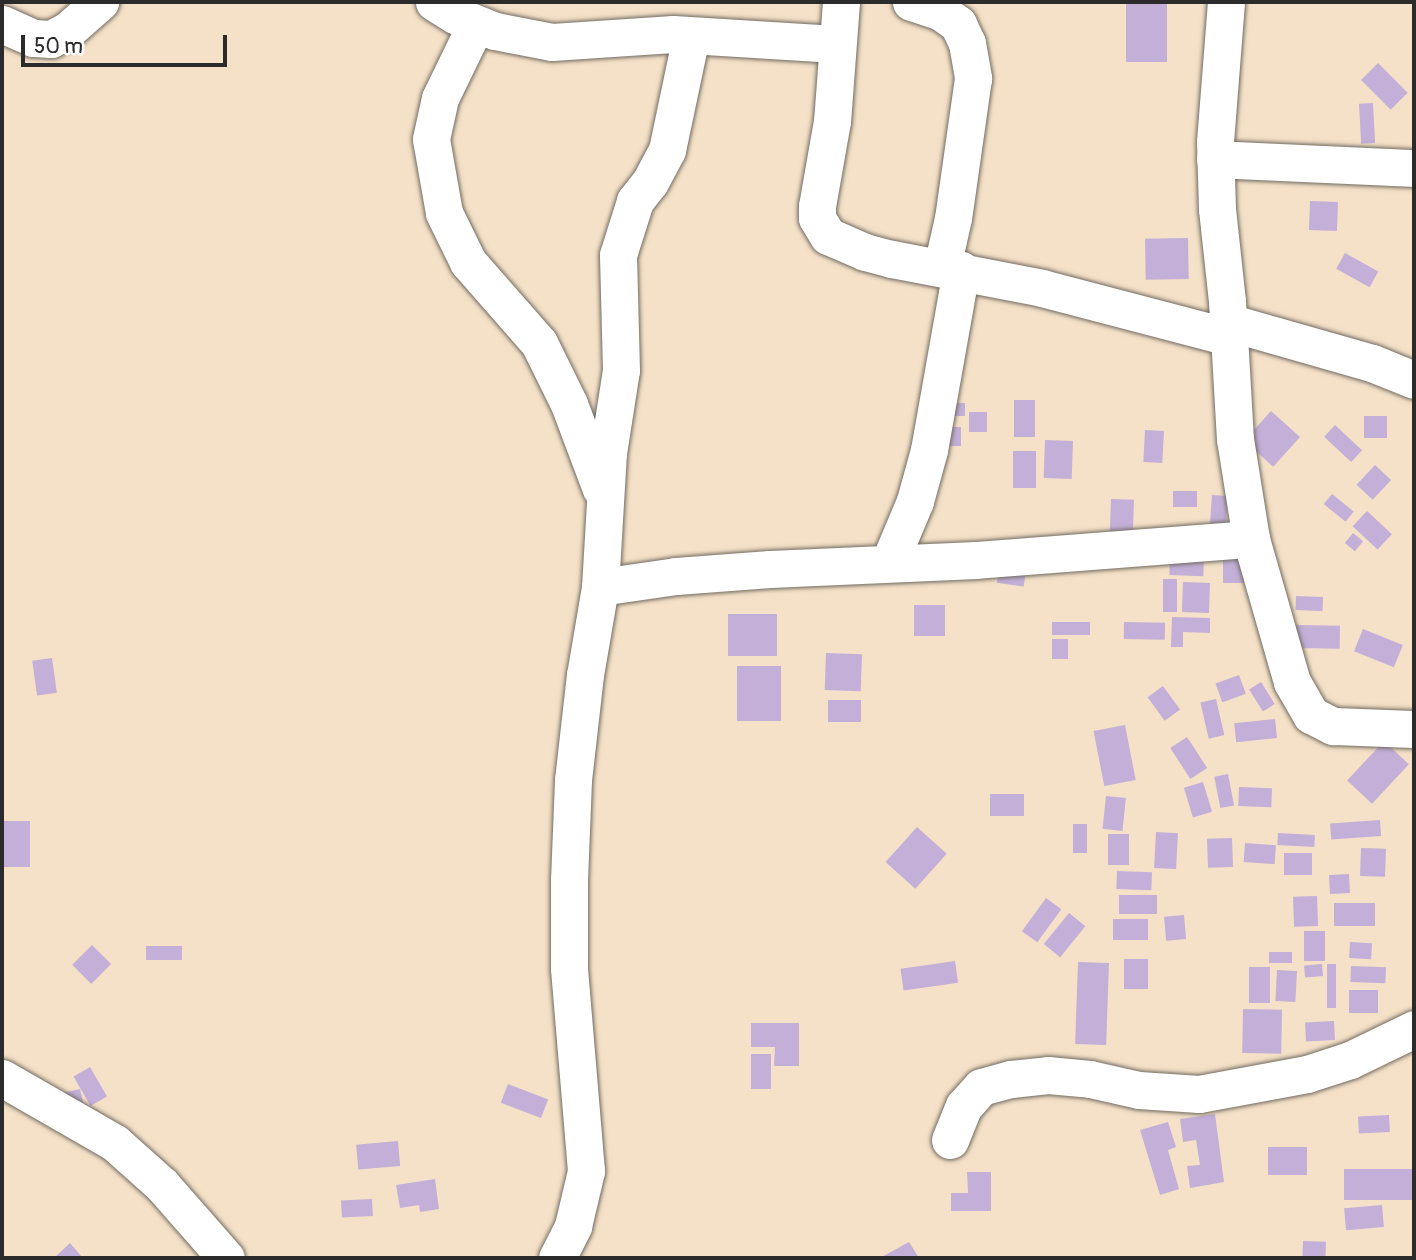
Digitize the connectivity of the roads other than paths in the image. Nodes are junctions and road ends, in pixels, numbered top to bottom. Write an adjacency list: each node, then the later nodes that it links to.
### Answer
1 (100, 2): 6 (street)
2 (434, 2): 7 (street)
3 (841, 2): 9 (street)
4 (911, 2): 12 (street)
5 (1226, 2): 10 (street)
6 (2, 24)
7 (476, 24): 8 (street); 15 (street)
8 (691, 36): 9 (street); 15 (street)
9 (836, 44): 12 (street)
10 (1215, 159): 11 (street); 13 (street)
11 (1414, 168)
12 (951, 269): 13 (street); 17 (street)
13 (1229, 330): 14 (street); 16 (street)
14 (1414, 380)
15 (606, 502): 18 (street)
16 (1251, 539): 17 (street); 19 (street)
17 (889, 563): 18 (street)
18 (600, 587): 24 (street)
19 (1414, 729)
20 (1414, 1029): 22 (street)
21 (2, 1078): 23 (street)
22 (950, 1140)
23 (226, 1258)
24 (557, 1258)

